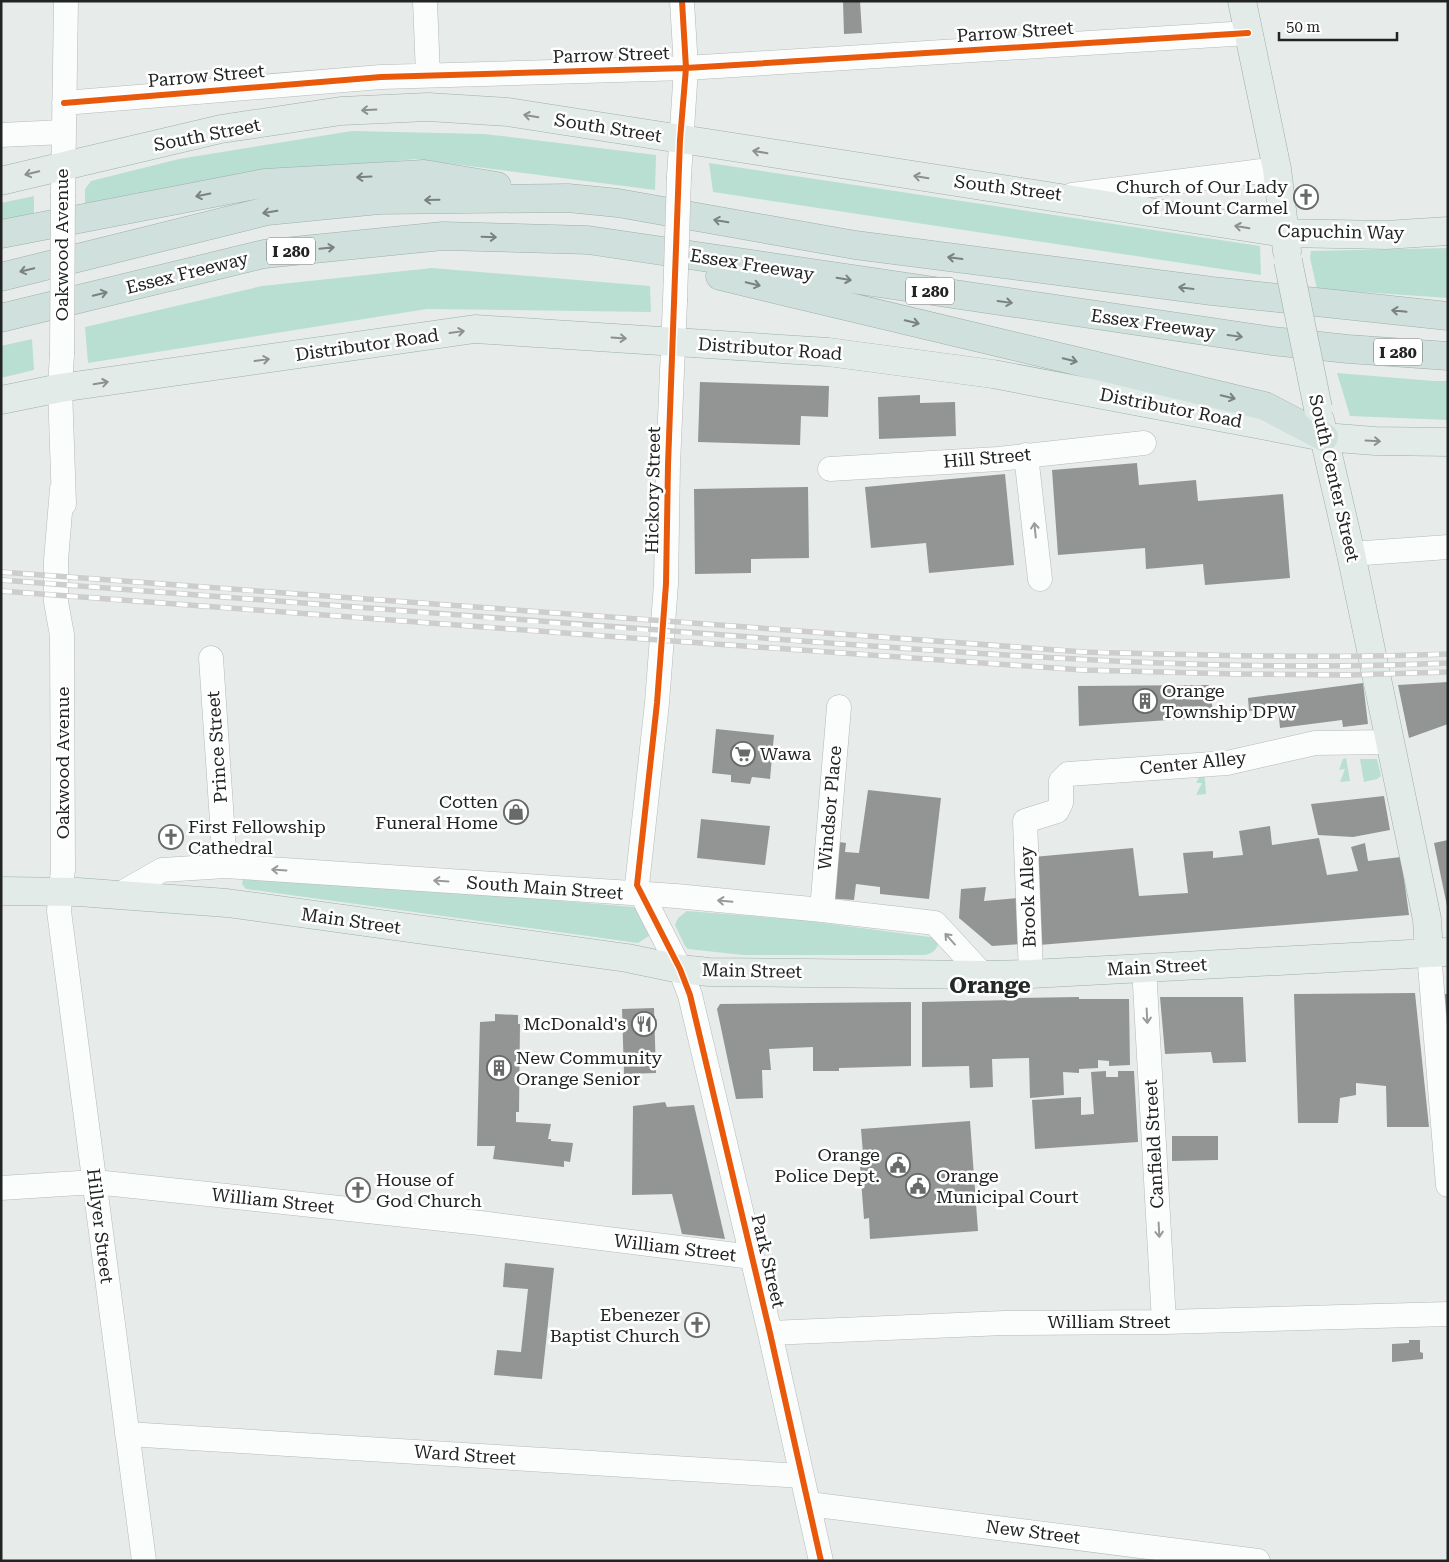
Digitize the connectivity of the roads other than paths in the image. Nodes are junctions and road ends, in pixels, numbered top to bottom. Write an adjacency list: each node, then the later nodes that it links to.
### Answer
1 (66, 1): 8 (street, Oakwood Avenue)
2 (425, 1): 7 (street)
3 (682, 1): 6 (street, Hickory Street)
4 (1242, 1): 5 (main road, South Center Street)
5 (1248, 33): 6 (street, Parrow Street); 13 (main road, South Center Street)
6 (686, 68): 7 (street, Parrow Street); 11 (street, Hickory Street)
7 (428, 74): 8 (street, Parrow Street)
8 (64, 103): 9 (street, Oakwood Avenue)
9 (63, 132): 10 (street); 12 (street, Oakwood Avenue)
10 (1, 135)
11 (680, 140): 12 (main road, South Street, one-way to 12); 15 (main road, South Street, one-way to 11); 24 (street, Hickory Street, bridge)
12 (62, 166): 14 (main road, South Street, one-way to 14); 26 (street, Oakwood Avenue, bridge)
13 (1276, 169): 15 (street, South Street); 18 (main road, South Center Street)
14 (1, 181)
15 (1056, 197): 18 (main road, Capuchin Way, one-way to 15)
16 (568, 198): 19 (highway, one-way to 19); 21 (highway, Essex Freeway / I 280, one-way to 21); 22 (highway, Essex Freeway / I 280, one-way to 16)
17 (1448, 231): 18 (main road, Capuchin Way)
18 (1284, 233): 28 (main road, South Center Street, bridge)
19 (1, 234)
20 (588, 240): 23 (highway, Essex Freeway / I 280, one-way to 20); 25 (highway, Essex Freeway / I 280, one-way to 25); 28 (highway, one-way to 28)
21 (1, 277)
22 (1448, 316)
23 (1, 318)
24 (673, 342): 26 (main road, Distributor Road, one-way to 24); 28 (main road, Distributor Road); 44 (street, Hickory Street)
25 (1448, 356)
26 (60, 388): 27 (main road, Distributor Road); 42 (street, Oakwood Avenue)
27 (1, 400)
28 (1324, 437): 29 (main road, Distributor Road, one-way to 29); 34 (main road, South Center Street)
29 (1448, 442)
30 (1144, 443): 31 (street, Hill Street)
31 (1026, 455): 32 (street, Hill Street); 35 (street, one-way to 31)
32 (830, 469)
33 (1448, 547): 34 (street)
34 (1351, 554): 38 (main road, South Center Street)
35 (1040, 579)
36 (211, 658): 40 (street, Prince Street)
37 (839, 707): 45 (street, Windsor Place)
38 (1390, 742): 39 (street, Center Alley); 46 (main road, South Center Street)
39 (1025, 821): 49 (street, Brook Alley)
40 (225, 866): 43 (street, South Main Street); 44 (street, South Main Street, one-way to 40)
41 (1, 891): 42 (main road, Main Street)
42 (61, 891): 43 (main road, Main Street); 51 (street, Hillyer Street)
43 (120, 894): 48 (main road, Main Street)
44 (642, 894): 45 (street, South Main Street, one-way to 44); 48 (street, Hickory Street)
45 (822, 910): 50 (street, South Main Street, one-way to 45)
46 (1438, 953): 47 (main road, Main Street); 52 (street)
47 (1144, 967): 49 (main road, Main Street); 56 (street, Canfield Street, one-way to 56)
48 (680, 969): 50 (main road, Main Street); 54 (street, Park Street)
49 (1031, 974): 50 (main road, Main Street)
50 (983, 975)
51 (95, 1182): 53 (street, William Street); 54 (street, William Street); 58 (street, Hillyer Street)
52 (1448, 1185)
53 (1, 1188)
54 (752, 1257): 57 (street, Park Street)
55 (1448, 1314): 56 (street, William Street)
56 (1164, 1322): 57 (street, William Street)
57 (770, 1333): 59 (street, Park Street)
58 (127, 1434): 59 (street, Ward Street); 61 (street, Hillyer Street)
59 (802, 1476): 60 (street, Park Street)
60 (809, 1504): 62 (street, Park Street); 63 (street, New Street)
61 (144, 1561)
62 (821, 1561)
63 (1258, 1561)

